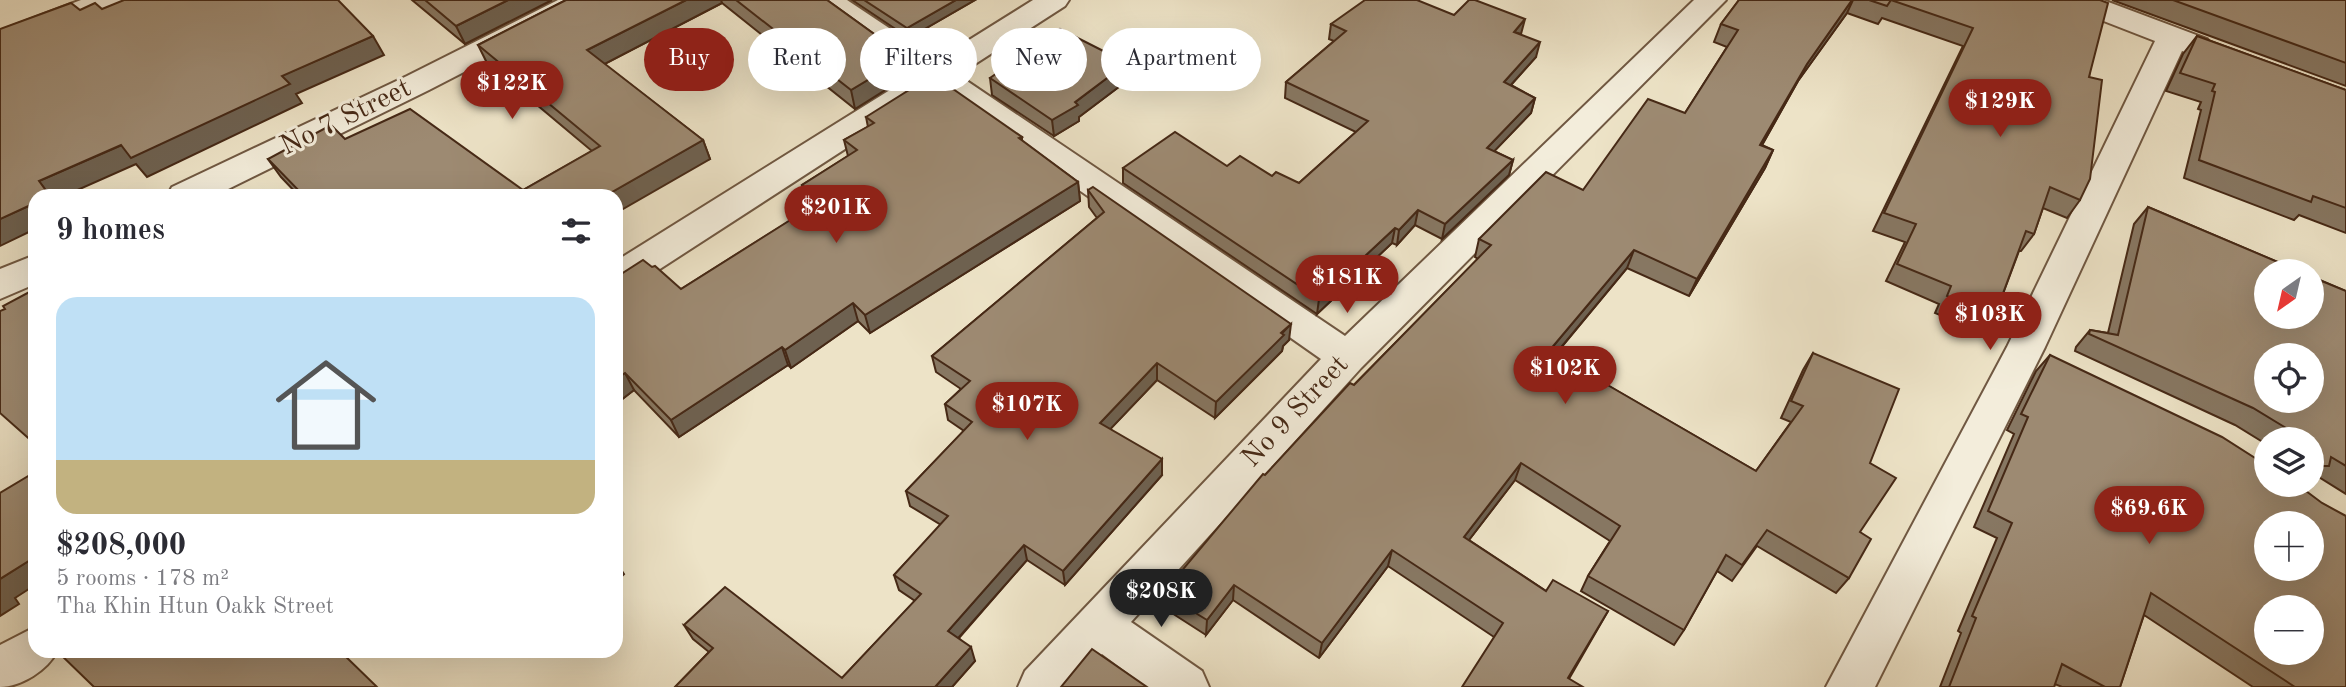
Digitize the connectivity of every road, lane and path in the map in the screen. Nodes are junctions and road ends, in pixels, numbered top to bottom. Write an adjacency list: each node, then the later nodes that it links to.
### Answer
1 (582, 0): 14 (street, No 7 Street)
2 (827, 0): 7 (street)
3 (1054, 0): 10 (street)
4 (1711, 0): 19 (street, No 9 Street)
5 (2076, 0): 8 (street)
6 (99, 1): 9 (street)
7 (867, 28)
8 (2173, 37): 11 (street); 18 (street)
9 (0, 42)
10 (977, 49)
11 (2223, 55)
12 (911, 91): 16 (street)
13 (957, 91): 19 (street)
14 (198, 189)
15 (28, 271): 17 (street)
16 (623, 275)
17 (0, 285)
18 (2026, 347): 20 (street); 26 (street)
19 (1347, 357): 21 (street, No 9 Street)
20 (2063, 365)
21 (1098, 625): 24 (street, No 9 Street); 25 (street)
22 (28, 652): 23 (street)
23 (0, 670)
24 (1042, 687)
25 (1185, 687)
26 (1850, 687)

